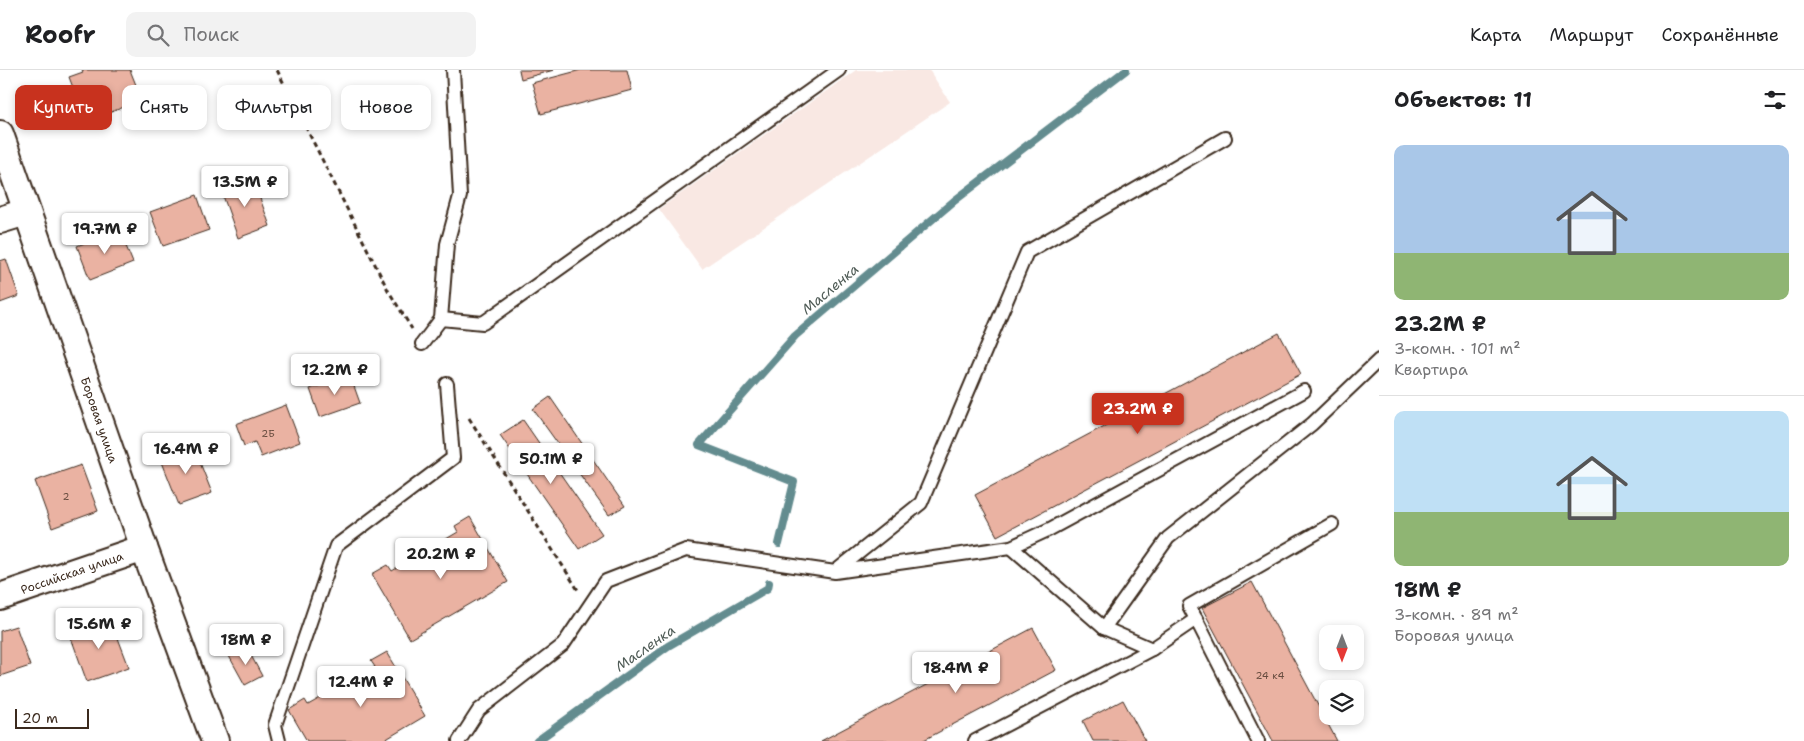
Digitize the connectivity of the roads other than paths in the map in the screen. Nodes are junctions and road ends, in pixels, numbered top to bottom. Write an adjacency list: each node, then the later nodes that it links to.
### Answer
1 (453, 70): 7 (lane)
2 (839, 70): 7 (lane)
3 (0, 134): 5 (street, Боровая улица)
4 (1225, 138): 15 (lane)
5 (26, 212): 6 (street); 14 (street, Боровая улица)
6 (0, 220)
7 (441, 319): 8 (lane)
8 (422, 344)
9 (1379, 360): 18 (lane)
10 (447, 384): 21 (lane)
11 (1304, 391): 13 (lane)
12 (1332, 524): 17 (lane)
13 (1011, 546): 15 (lane); 18 (lane)
14 (144, 548): 16 (street, Российская улица); 20 (street, Боровая улица)
15 (835, 572): 22 (lane)
16 (0, 597)
17 (1196, 619): 19 (lane); 24 (lane)
18 (1104, 628): 19 (lane)
19 (1152, 648): 23 (lane)
20 (214, 741)
21 (279, 741)
22 (459, 741)
23 (975, 741)
24 (1258, 741)

